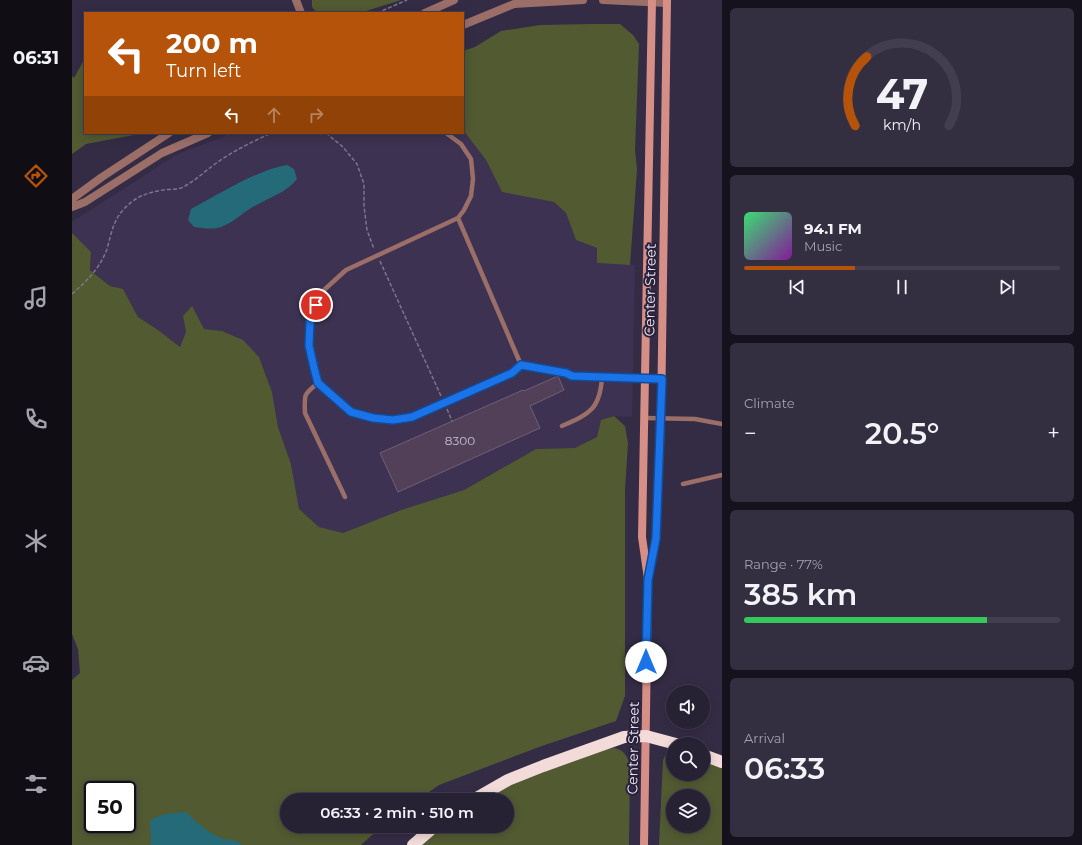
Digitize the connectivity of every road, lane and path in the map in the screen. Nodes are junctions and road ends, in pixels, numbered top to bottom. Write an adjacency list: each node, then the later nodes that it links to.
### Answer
1 (296, 0): 8 (street)
2 (408, 0): 9 (path)
3 (454, 0): 10 (street)
4 (583, 0): 11 (street)
5 (603, 0): 6 (street)
6 (652, 1): 7 (street); 24 (main road, Center Street)
7 (667, 1): 25 (main road, Center Street)
8 (301, 12)
9 (379, 12)
10 (428, 12)
11 (464, 24)
12 (168, 134): 17 (street)
13 (206, 134): 18 (street)
14 (269, 134): 21 (path)
15 (327, 134): 20 (path)
16 (447, 134): 19 (lane)
17 (72, 199)
18 (72, 207)
19 (458, 218): 20 (lane); 22 (lane)
20 (377, 256): 26 (lane); 27 (path)
21 (72, 294)
22 (521, 365): 23 (lane); 27 (lane)
23 (602, 377): 24 (lane); 32 (lane)
24 (645, 379): 25 (lane); 28 (main road, Center Street)
25 (662, 379): 29 (main road, Center Street)
26 (318, 383): 27 (lane); 35 (lane)
27 (444, 403): 30 (path)
28 (645, 418): 29 (lane); 36 (main road, Center Street)
29 (661, 418): 31 (lane); 36 (main road, Center Street)
30 (452, 421)
31 (722, 424)
32 (562, 426)
33 (722, 475): 34 (lane)
34 (683, 484)
35 (345, 497)
36 (648, 580): 37 (main road, Center Street)
37 (646, 736): 38 (highway); 41 (highway); 44 (main road, Center Street)
38 (666, 741)
39 (710, 757): 40 (highway)
40 (722, 762)
41 (485, 793)
42 (427, 833): 43 (highway)
43 (413, 845)
44 (644, 845)

